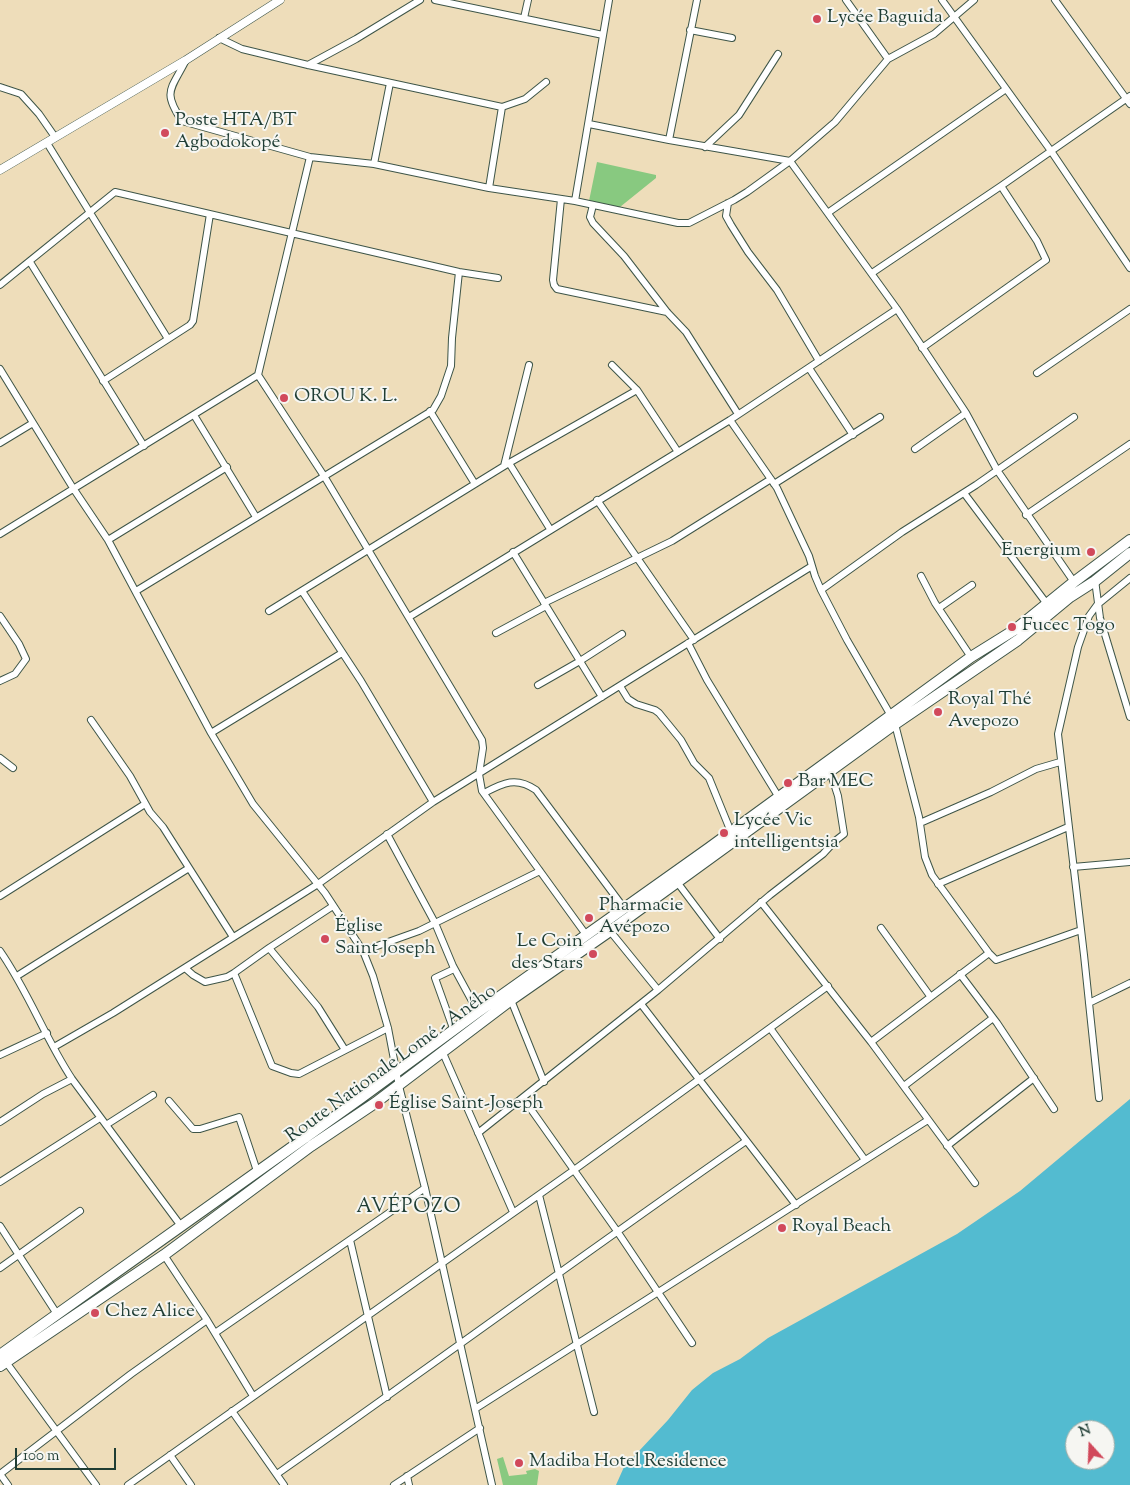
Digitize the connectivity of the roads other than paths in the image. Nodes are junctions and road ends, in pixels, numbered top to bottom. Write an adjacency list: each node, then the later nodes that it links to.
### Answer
1 (280, 0): 15 (street)
2 (420, 0): 20 (street)
3 (435, 0): 11 (street)
4 (528, 0): 11 (street)
5 (609, 0): 14 (street)
6 (696, 0): 13 (street)
7 (846, 0): 18 (street)
8 (942, 0): 12 (street)
9 (974, 0): 12 (street)
10 (1055, 0): 25 (street)
11 (524, 18): 14 (street)
12 (954, 18): 18 (street); 24 (street)
13 (690, 30): 16 (street); 29 (street)
14 (603, 35): 27 (street)
15 (219, 38): 19 (street); 20 (street)
16 (732, 38)
17 (778, 54): 31 (street)
18 (888, 59): 34 (street)
19 (186, 60): 28 (street); 33 (street)
20 (308, 65): 22 (street)
21 (546, 82): 26 (street)
22 (390, 83): 26 (street); 35 (street)
23 (0, 86): 28 (street)
24 (1006, 88): 32 (street); 44 (street)
25 (1129, 100): 32 (street)
26 (502, 107): 38 (street)
27 (589, 124): 29 (street); 40 (street)
28 (55, 137): 30 (street)
29 (669, 140): 31 (street)
30 (47, 142): 36 (street); 43 (street)
31 (705, 147): 34 (street)
32 (1051, 150): 37 (street); 48 (street)
33 (310, 157): 35 (street); 46 (street)
34 (790, 161): 41 (street); 44 (street)
35 (374, 164): 38 (street)
36 (0, 170)
37 (1001, 186): 50 (street); 57 (street)
38 (489, 188): 39 (street)
39 (561, 198): 40 (street); 55 (street)
40 (575, 200): 42 (street)
41 (728, 203): 42 (street); 58 (street)
42 (593, 205): 55 (street)
43 (90, 212): 45 (street); 47 (street); 56 (street)
44 (828, 212): 50 (street)
45 (210, 214): 46 (street); 56 (street)
46 (291, 233): 49 (street); 64 (street)
47 (30, 262): 52 (street); 65 (street)
48 (1130, 268)
49 (459, 272): 51 (street); 67 (street)
50 (872, 273): 53 (street)
51 (498, 278)
52 (0, 285)
53 (897, 309): 57 (street); 58 (street)
54 (1130, 310): 63 (street)
55 (667, 312): 69 (street)
56 (168, 339): 65 (street)
57 (922, 348): 68 (street)
58 (819, 361): 61 (street)
59 (612, 365): 66 (street)
60 (529, 366): 81 (street)
61 (809, 368): 69 (street); 75 (street)
62 (0, 369): 74 (street)
63 (1037, 373)
64 (258, 375): 70 (street); 84 (street)
65 (103, 381): 78 (street)
66 (637, 390): 80 (street); 81 (street)
67 (430, 411): 84 (street); 86 (street)
68 (966, 413): 79 (street); 83 (street)
69 (738, 414): 73 (street)
70 (194, 415): 78 (street); 82 (street)
71 (880, 417): 75 (street)
72 (1074, 417): 83 (street)
73 (730, 420): 80 (street); 85 (street)
74 (33, 423): 76 (street); 87 (street)
75 (853, 435): 85 (street)
76 (0, 443)
77 (1130, 444): 90 (street)
78 (144, 446): 87 (street)
79 (915, 449)
80 (678, 452): 89 (street)
81 (506, 465): 86 (street); 92 (street)
82 (227, 467): 91 (street); 94 (street)
83 (997, 470): 88 (street); 90 (street)
84 (324, 476): 91 (street); 96 (street)
85 (772, 481): 99 (street); 100 (street)
86 (475, 484): 96 (street)
87 (73, 488): 93 (street); 94 (street)
88 (964, 493): 107 (street); 111 (street)
89 (597, 500): 92 (street); 99 (street)
90 (1026, 515): 105 (street)
91 (256, 517): 108 (street)
92 (550, 529): 97 (street)
93 (0, 534)
94 (108, 540): 108 (street)
95 (1130, 540): 101 (highway, Route Nationale Lomé - Aného)
96 (369, 550): 109 (street); 116 (street)
97 (513, 552): 110 (street); 116 (street)
98 (1129, 554): 104 (highway, Route Nationale Lomé - Aného)
99 (637, 558): 110 (street); 119 (street)
100 (812, 566): 107 (street); 119 (street)
101 (1088, 571): 104 (street); 105 (highway, Route Nationale Lomé - Aného)
102 (921, 576): 113 (street)
103 (1130, 578): 112 (street)
104 (1095, 581): 112 (street); 130 (highway, Route Nationale Lomé - Aného)
105 (1074, 582): 111 (highway, Route Nationale Lomé - Aného)
106 (972, 585): 113 (street)
107 (821, 590): 127 (street)
108 (136, 591): 131 (street)
109 (302, 591): 114 (street); 120 (street)
110 (545, 604): 117 (street); 122 (street)
111 (1047, 604): 121 (highway, Route Nationale Lomé - Aného)
112 (1097, 605): 128 (street); 133 (street)
113 (939, 608): 121 (street)
114 (269, 611)
115 (0, 616): 123 (street)
116 (409, 617): 136 (street)
117 (496, 633)
118 (622, 634): 122 (street)
119 (691, 641): 125 (street); 138 (street)
120 (342, 653): 131 (street); 139 (street)
121 (971, 657): 127 (highway, Route Nationale Lomé - Aného)
122 (580, 661): 124 (street); 126 (street)
123 (0, 681)
124 (538, 685)
125 (620, 686): 126 (street); 143 (street)
126 (602, 697): 136 (street)
127 (890, 714): 138 (highway, Route Nationale Lomé - Aného)
128 (1130, 717)
129 (91, 720): 140 (street)
130 (895, 724): 135 (highway, Route Nationale Lomé - Aného); 141 (street)
131 (211, 733): 150 (street)
132 (0, 758): 134 (street)
133 (1060, 762): 141 (street); 142 (street)
134 (13, 768)
135 (830, 771): 149 (highway, Route Nationale Lomé - Aného); 153 (street)
136 (479, 774): 137 (street); 139 (street)
137 (484, 793): 148 (street); 155 (street)
138 (778, 796): 143 (highway, Route Nationale Lomé - Aného)
139 (432, 802): 144 (street)
140 (145, 804): 147 (street); 152 (street)
141 (920, 823): 151 (street)
142 (1068, 827): 146 (street); 151 (street)
143 (731, 832): 155 (highway, Route Nationale Lomé - Aného)
144 (387, 834): 150 (street); 156 (street)
145 (1130, 862): 146 (street)
146 (1073, 867): 158 (street)
147 (189, 868): 161 (street); 171 (street)
148 (540, 871): 156 (street); 160 (street)
149 (677, 882): 159 (highway, Route Nationale Lomé - Aného); 162 (street)
150 (318, 884): 154 (street); 161 (street)
151 (938, 884): 166 (street)
152 (0, 896)
153 (761, 902): 162 (street); 173 (street)
154 (333, 906): 163 (street); 165 (street)
155 (624, 908): 160 (highway, Route Nationale Lomé - Aného)
156 (435, 923): 165 (street); 168 (street)
157 (881, 928): 175 (street)
158 (1081, 930): 166 (street); 177 (street)
159 (610, 931): 174 (street); 176 (highway, Route Nationale Lomé - Aného)
160 (586, 936): 179 (highway, Route Nationale Lomé - Aného)
161 (233, 938): 167 (street)
162 (720, 939): 174 (street)
163 (269, 948): 169 (street); 187 (street)
164 (0, 951): 171 (street)
165 (363, 951): 181 (street)
166 (989, 953): 170 (street)
167 (185, 968): 169 (street); 186 (street)
168 (454, 969): 179 (street); 183 (street)
169 (234, 973): 187 (street)
170 (960, 974): 175 (street); 180 (street)
171 (17, 976): 184 (street)
172 (1130, 983): 177 (street)
173 (828, 986): 182 (street); 185 (street)
174 (658, 990): 178 (street)
175 (930, 996): 185 (street)
176 (511, 1000): 188 (highway, Route Nationale Lomé - Aného); 194 (street)
177 (1089, 1003): 199 (street)
178 (641, 1004): 193 (street); 194 (street)
179 (478, 1012): 183 (highway, Route Nationale Lomé - Aného)
180 (993, 1018): 192 (street); 196 (street)
181 (388, 1028): 187 (street); 190 (street)
182 (770, 1028): 193 (street); 209 (street)
183 (454, 1031): 190 (highway, Route Nationale Lomé - Aného)
184 (47, 1032): 186 (street); 189 (street)
185 (871, 1042): 196 (street)
186 (54, 1048): 191 (street)
187 (345, 1050)
188 (443, 1053): 195 (highway, Route Nationale Lomé - Aného); 206 (street)
189 (0, 1055)
190 (397, 1071): 195 (street); 211 (highway, Route Nationale Lomé - Aného)
191 (72, 1078): 202 (street); 204 (street)
192 (1034, 1078): 201 (street); 208 (street)
193 (699, 1079): 207 (street); 210 (street)
194 (544, 1082): 198 (street)
195 (399, 1086): 214 (street); 223 (highway, Route Nationale Lomé - Aného)
196 (904, 1086): 203 (street)
197 (153, 1095): 205 (street)
198 (523, 1098): 206 (street); 210 (street)
199 (1099, 1098)
200 (169, 1101): 211 (street)
201 (1054, 1109)
202 (100, 1118): 205 (street); 212 (street)
203 (928, 1120): 208 (street); 209 (street)
204 (0, 1122)
205 (106, 1125): 220 (street)
206 (478, 1133): 218 (street)
207 (746, 1140): 216 (street); 221 (street)
208 (947, 1146): 213 (street)
209 (865, 1160): 216 (street)
210 (574, 1170): 215 (street); 221 (street)
211 (257, 1171): 220 (highway, Route Nationale Lomé - Aného)
212 (0, 1182)
213 (974, 1183)
214 (426, 1188): 222 (street); 225 (street)
215 (539, 1194): 218 (street); 227 (street)
216 (796, 1205): 228 (street)
217 (80, 1211): 224 (street)
218 (514, 1212): 225 (street)
219 (0, 1226): 224 (street)
220 (181, 1226): 229 (highway, Route Nationale Lomé - Aného)
221 (617, 1231): 227 (street); 228 (street)
222 (350, 1240): 230 (street); 232 (street)
223 (164, 1254): 231 (street); 236 (highway, Route Nationale Lomé - Aného)
224 (19, 1255): 226 (street); 229 (street)
225 (442, 1262): 230 (street); 234 (street)
226 (0, 1268)
227 (559, 1274): 234 (street); 235 (street)
228 (658, 1293): 233 (street); 235 (street)
229 (57, 1314): 236 (highway, Route Nationale Lomé - Aného)
230 (368, 1316): 237 (street); 238 (street)
231 (207, 1320): 232 (street); 243 (street)
232 (215, 1333): 237 (street)
233 (692, 1343)
234 (460, 1344): 238 (street); 239 (street)
235 (577, 1344): 239 (street); 241 (street)
236 (2, 1361): 243 (street)
237 (253, 1396): 240 (street)
238 (388, 1397): 246 (street)
239 (475, 1408): 242 (street)
240 (232, 1412): 244 (street); 246 (street)
241 (594, 1412)
242 (480, 1428): 247 (street); 255 (street)
243 (56, 1431): 245 (street); 249 (street)
244 (170, 1455): 250 (street); 251 (street)
245 (0, 1474): 248 (street)
246 (276, 1474): 252 (street)
247 (407, 1476): 253 (street); 254 (street)
248 (8, 1485)
249 (96, 1485)
250 (128, 1485)
251 (191, 1485)
252 (284, 1485)
253 (394, 1485)
254 (409, 1485)
255 (492, 1485)

